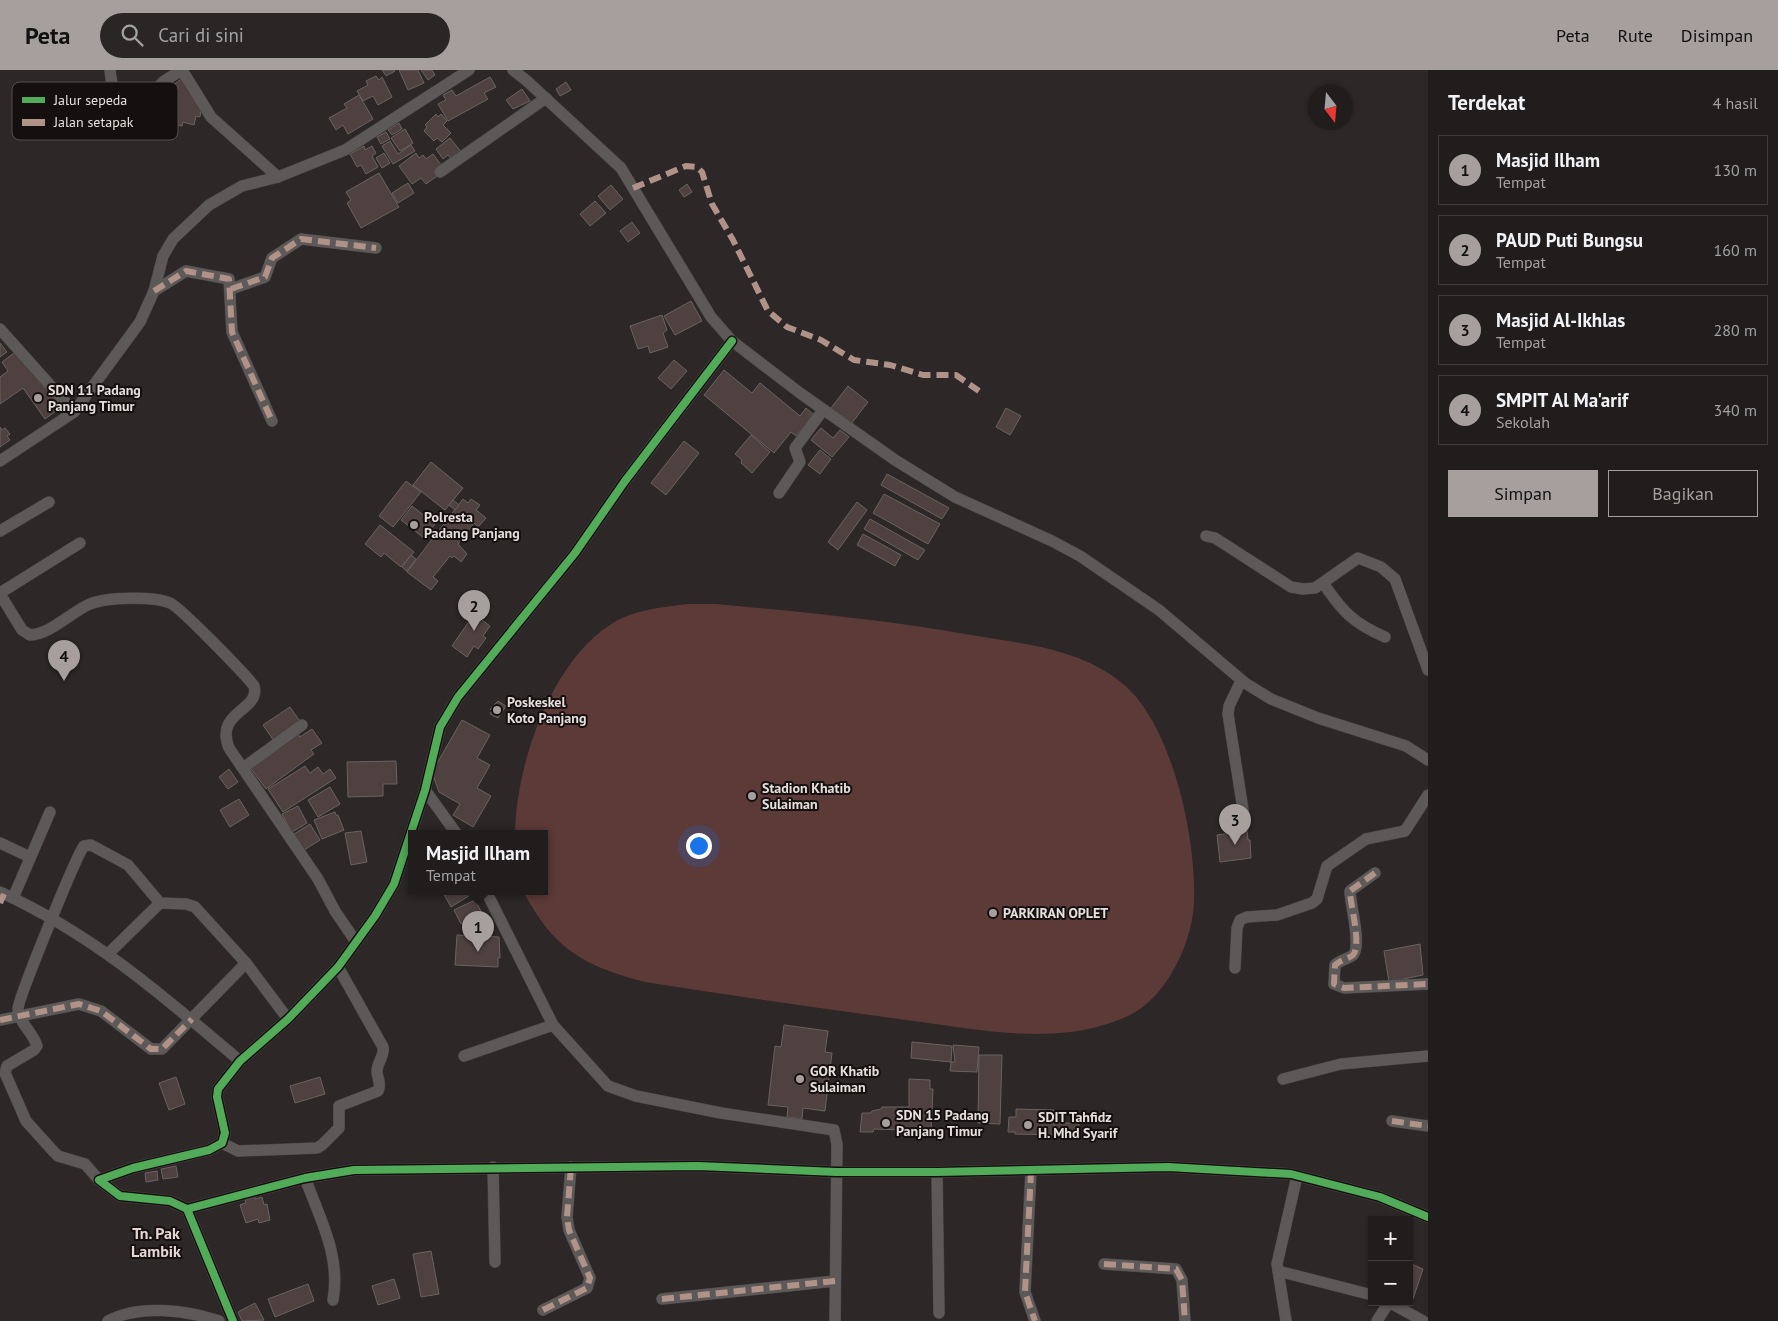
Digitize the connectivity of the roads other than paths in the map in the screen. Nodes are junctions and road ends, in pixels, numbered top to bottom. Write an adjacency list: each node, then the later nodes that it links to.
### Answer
1 (182, 70): 4 (street); 7 (street)
2 (469, 70): 7 (street)
3 (512, 70): 5 (street)
4 (164, 82)
5 (546, 98): 6 (street); 12 (street)
6 (440, 172)
7 (278, 177): 10 (street)
8 (376, 248): 9 (street)
9 (231, 289): 10 (street); 15 (street)
10 (154, 291): 14 (street)
11 (0, 329): 14 (street)
12 (732, 342): 13 (street); 30 (street)
13 (823, 410): 17 (street); 26 (street)
14 (74, 412): 16 (street)
15 (272, 421)
16 (0, 461)
17 (779, 493)
18 (49, 502): 19 (street)
19 (0, 531)
20 (1206, 536): 22 (street)
21 (80, 543): 23 (street)
22 (1323, 583): 24 (street); 25 (street)
23 (0, 594): 29 (street)
24 (1385, 636)
25 (1428, 670)
26 (1241, 681): 28 (street); 33 (street)
27 (302, 725): 29 (street)
28 (1428, 760)
29 (242, 768): 44 (street)
30 (425, 790): 34 (street); 35 (street)
31 (1428, 795): 48 (street)
32 (50, 812): 38 (street)
33 (1244, 816)
34 (412, 830)
35 (454, 830)
36 (408, 842): 44 (street)
37 (0, 843): 38 (street)
38 (30, 857): 41 (street)
39 (1375, 873): 49 (street)
40 (488, 895): 54 (street)
41 (4, 897): 43 (street)
42 (160, 903): 43 (street); 45 (street); 46 (street)
43 (54, 918): 45 (street); 50 (street)
44 (356, 942): 47 (street)
45 (108, 954): 51 (street)
46 (246, 963): 51 (street); 52 (street)
47 (338, 967): 52 (street); 61 (street)
48 (1235, 968)
49 (1428, 984)
50 (20, 1017): 51 (street); 53 (street); 69 (street)
51 (192, 1019): 57 (street)
52 (288, 1019): 57 (street)
53 (0, 1020)
54 (553, 1025): 55 (street); 65 (street)
55 (464, 1056)
56 (1428, 1056): 58 (street)
57 (240, 1061): 61 (street)
58 (1282, 1079)
59 (1392, 1121): 60 (street)
60 (1428, 1126)
61 (222, 1143): 69 (street)
62 (493, 1167): 63 (street); 68 (street); 72 (street)
63 (571, 1167): 65 (street); 81 (street)
64 (1031, 1171): 66 (street); 67 (street); 87 (street)
65 (836, 1172): 66 (street); 75 (street)
66 (937, 1172): 82 (street)
67 (1297, 1176): 71 (street); 74 (street)
68 (305, 1178): 70 (street); 78 (street)
69 (99, 1180): 70 (street)
70 (187, 1209): 85 (street)
71 (1428, 1217)
72 (495, 1262)
73 (1104, 1264): 88 (street)
74 (1278, 1271): 76 (street); 89 (street)
75 (835, 1281): 77 (street); 86 (street)
76 (1368, 1294)
77 (662, 1299)
78 (333, 1300)
79 (1387, 1306): 90 (street)
80 (1396, 1306): 91 (street)
81 (543, 1310)
82 (939, 1313)
83 (108, 1321): 84 (street)
84 (219, 1321)
85 (233, 1321)
86 (835, 1321)
87 (1035, 1321)
88 (1185, 1321)
89 (1286, 1321)
90 (1378, 1321)
91 (1423, 1321)

